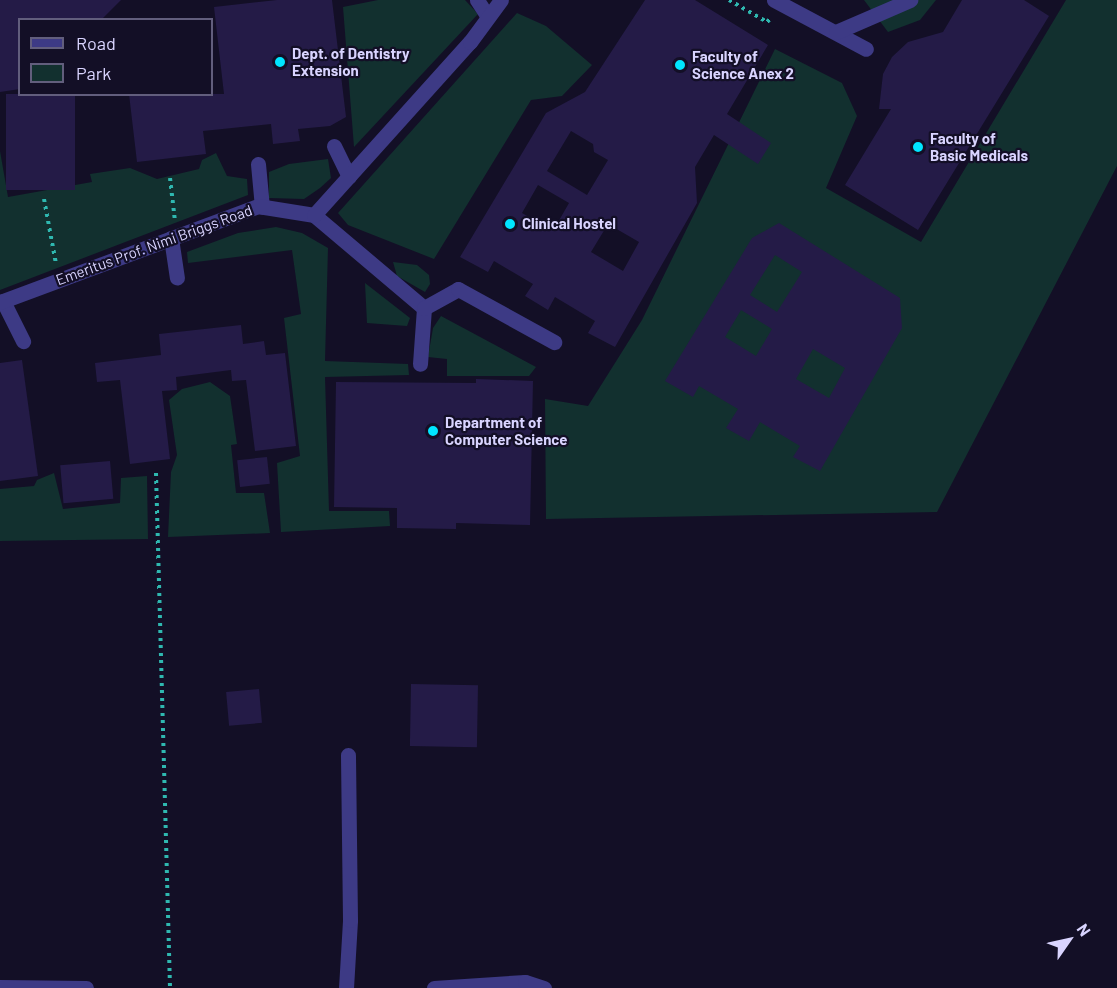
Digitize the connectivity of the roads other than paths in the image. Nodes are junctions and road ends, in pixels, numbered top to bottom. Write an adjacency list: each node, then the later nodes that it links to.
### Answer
1 (477, 0): 5 (street)
2 (501, 0): 5 (street)
3 (909, 0): 6 (street)
4 (779, 2): 6 (street)
5 (488, 17): 10 (street)
6 (836, 32): 7 (street)
7 (866, 49)
8 (334, 146): 10 (street)
9 (258, 164): 11 (street)
10 (349, 177): 12 (street)
11 (262, 207): 12 (street, Emeritus Prof. Nimi Briggs Road); 13 (street, Emeritus Prof. Nimi Briggs Road)
12 (314, 215): 16 (street)
13 (174, 237): 14 (street); 15 (street, Emeritus Prof. Nimi Briggs Road)
14 (177, 278)
15 (1, 301): 17 (street)
16 (424, 308): 18 (street); 19 (street)
17 (23, 341)
18 (554, 342)
19 (420, 364)
20 (348, 755): 24 (street)
21 (0, 987): 22 (street)
22 (28, 987): 23 (street)
23 (86, 988)
24 (346, 988)
25 (434, 988): 26 (street)
26 (544, 988)

